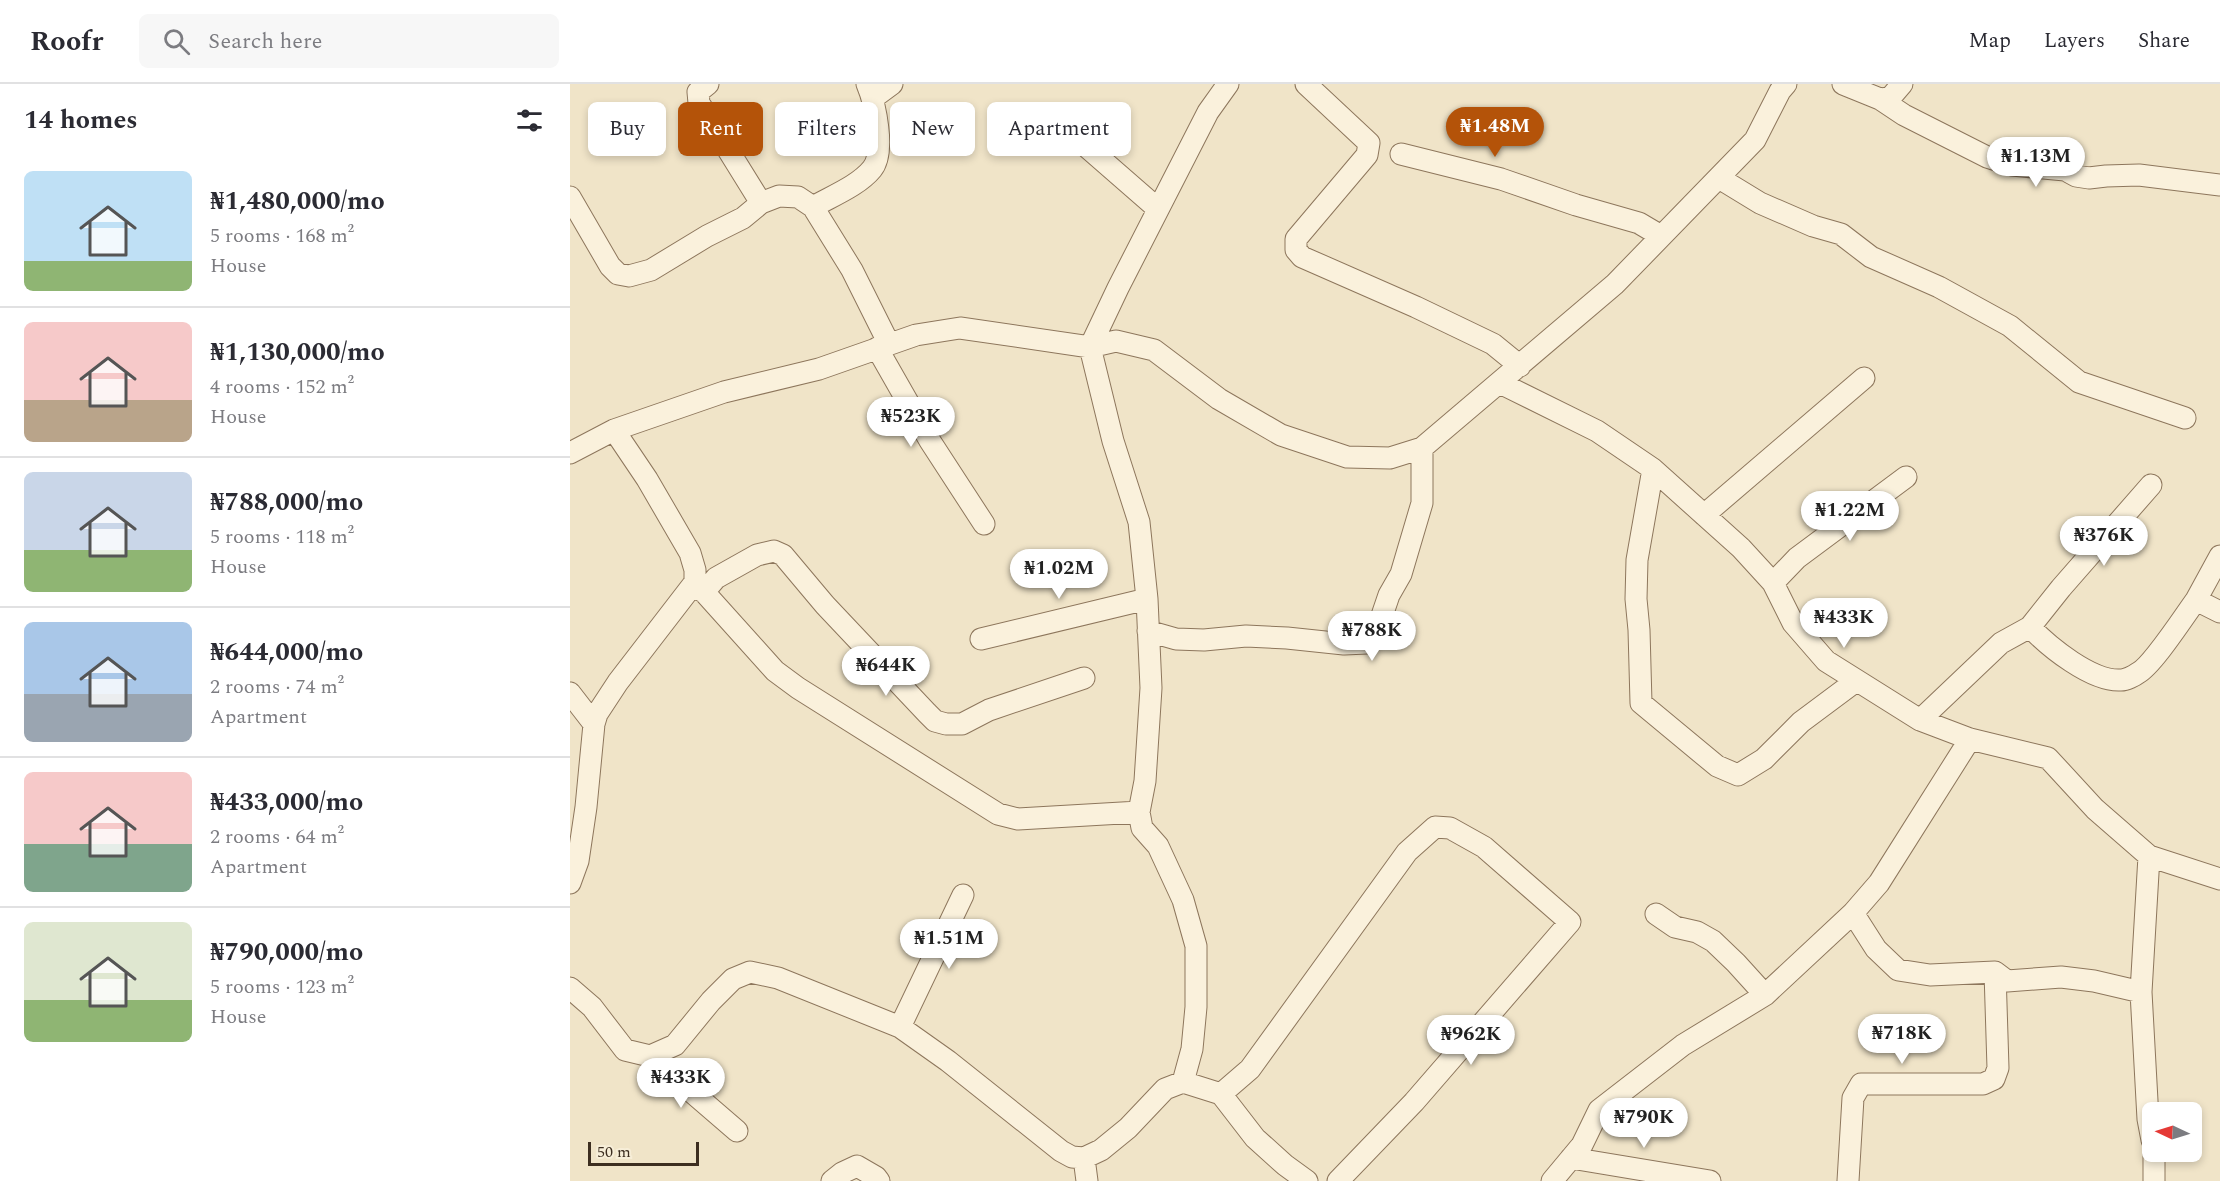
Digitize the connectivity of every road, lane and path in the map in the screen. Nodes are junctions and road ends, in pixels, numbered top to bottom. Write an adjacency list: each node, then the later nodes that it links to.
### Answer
1 (708, 84): 15 (street)
2 (892, 84): 8 (street)
3 (1228, 84): 17 (street)
4 (1306, 84): 21 (street)
5 (1786, 84): 12 (street)
6 (1843, 84): 9 (street)
7 (1902, 84): 9 (street)
8 (870, 91): 16 (street)
9 (1880, 99): 13 (street)
10 (1401, 154): 18 (street)
11 (1097, 156): 17 (street)
12 (1719, 178): 18 (street); 24 (street)
13 (2220, 185)
14 (570, 198): 15 (street)
15 (761, 203): 16 (street)
16 (813, 207): 19 (street)
17 (1158, 209): 20 (street)
18 (1661, 236): 21 (street)
19 (883, 346): 20 (street); 25 (street); 32 (street)
20 (1090, 347): 26 (street); 36 (street)
21 (1520, 366): 23 (street)
22 (1863, 378): 31 (street)
23 (1500, 383): 26 (street); 28 (street)
24 (2185, 418)
25 (614, 430): 27 (street); 35 (street)
26 (1422, 448): 40 (street)
27 (570, 453)
28 (1653, 469): 31 (street); 43 (street)
29 (1906, 477): 34 (street)
30 (2151, 485): 39 (street)
31 (1704, 515): 34 (street)
32 (984, 524)
33 (2220, 556): 37 (street)
34 (1773, 584): 43 (street)
35 (698, 589): 42 (street); 46 (street); 48 (street)
36 (1147, 598): 40 (street); 41 (street)
37 (2196, 600): 38 (street); 39 (street)
38 (2220, 612)
39 (2030, 627): 45 (street)
40 (1148, 631): 48 (street)
41 (981, 639)
42 (1084, 678)
43 (1856, 681): 45 (street)
44 (570, 693): 46 (street)
45 (1920, 720): 47 (street)
46 (594, 724): 51 (street)
47 (1970, 739): 49 (street); 53 (street)
48 (1139, 812): 61 (street)
49 (2149, 856): 50 (street); 57 (street)
50 (2220, 879)
51 (570, 883)
52 (963, 895): 59 (street)
53 (1853, 913): 55 (street); 58 (street)
54 (1656, 914): 58 (street)
55 (1995, 972): 57 (street); 75 (street)
56 (570, 988): 60 (street)
57 (2141, 992): 63 (street)
58 (1765, 995): 66 (street)
59 (900, 1027): 60 (street); 65 (street)
60 (650, 1056): 64 (street)
61 (1183, 1082): 62 (street); 65 (street)
62 (1221, 1094): 71 (street); 72 (street)
63 (2147, 1102)
64 (737, 1131)
65 (1084, 1158): 70 (street)
66 (1571, 1158): 73 (street); 74 (street)
67 (2154, 1162): 76 (street)
68 (832, 1181): 69 (street)
69 (879, 1181)
70 (1087, 1181)
71 (1306, 1181)
72 (1338, 1181)
73 (1552, 1181)
74 (1710, 1181)
75 (1848, 1181)
76 (2154, 1181)

